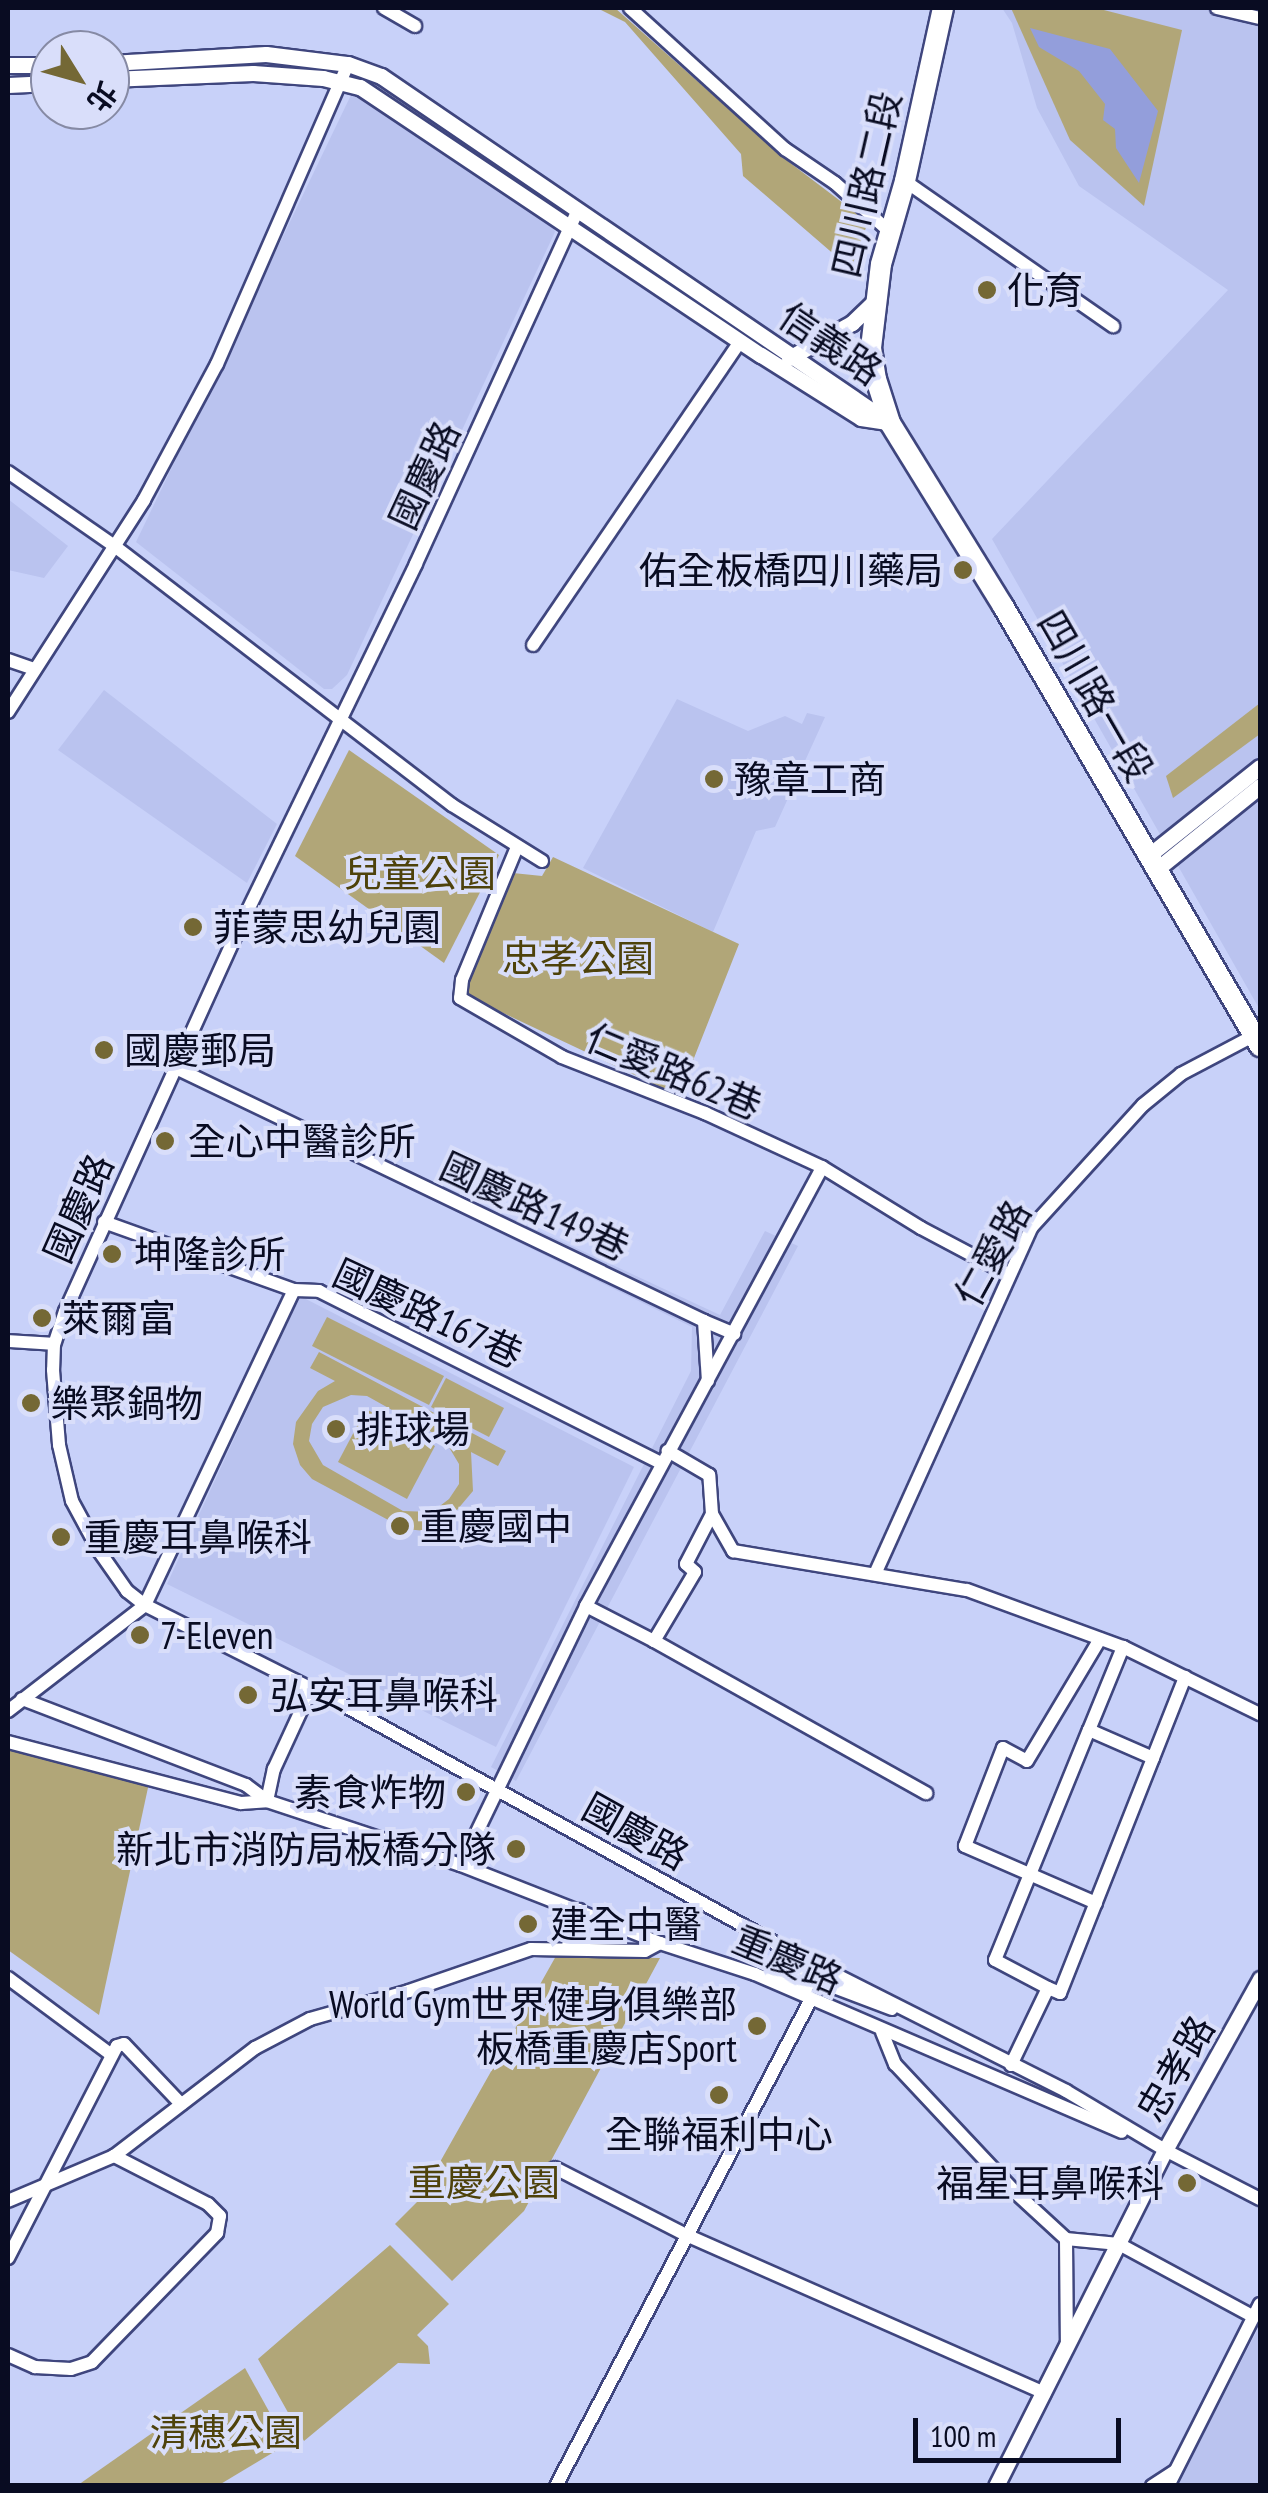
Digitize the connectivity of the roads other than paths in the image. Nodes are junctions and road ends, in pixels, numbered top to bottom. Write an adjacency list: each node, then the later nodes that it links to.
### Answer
1 (384, 8): 6 (street)
2 (943, 8): 11 (main road, 四川路二段)
3 (1216, 8): 5 (street)
4 (630, 9): 14 (street)
5 (1260, 18)
6 (415, 26)
7 (130, 62): 8 (street, 信義路)
8 (348, 64): 10 (street); 12 (street, 信義路)
9 (130, 78): 10 (street, 信義路)
10 (343, 82): 13 (street, 信義路); 23 (street)
11 (905, 181): 14 (main road, 四川路二段); 16 (street)
12 (577, 212): 13 (street, 國慶路); 19 (street, 信義路)
13 (570, 229): 17 (street, 信義路); 28 (street, 國慶路)
14 (890, 232): 15 (main road, 四川路二段)
15 (874, 302): 19 (street); 20 (main road, 四川路二段)
16 (1114, 326)
17 (740, 341): 18 (street, 信義路); 24 (street)
18 (761, 355): 19 (street); 21 (street, 信義路)
19 (794, 357): 21 (street, 信義路)
20 (876, 379): 21 (main road, 四川路一段)
21 (890, 422): 33 (main road, 四川路一段)
22 (8, 472): 23 (street)
23 (113, 545): 26 (street); 28 (street)
24 (533, 645)
25 (8, 660): 26 (street)
26 (34, 669): 27 (street)
27 (8, 712)
28 (338, 722): 31 (street); 35 (street, 國慶路)
29 (1260, 767): 33 (street)
30 (1260, 786): 33 (street)
31 (517, 847): 32 (street); 36 (street, 仁愛路62巷)
32 (542, 861)
33 (1152, 863): 34 (main road, 四川路一段)
34 (1258, 1041): 38 (street, 仁愛路)
35 (176, 1068): 37 (street, 國慶路); 40 (street, 國慶路149巷)
36 (822, 1167): 38 (street, 仁愛路62巷); 41 (street)
37 (104, 1222): 39 (street, 國慶路167巷); 43 (street, 國慶路)
38 (1008, 1274): 47 (street, 仁愛路)
39 (294, 1290): 45 (street, 國慶路167巷); 48 (street)
40 (704, 1321): 41 (street, 國慶路149巷); 44 (street)
41 (734, 1334): 44 (street)
42 (8, 1342): 43 (street)
43 (54, 1344): 48 (street, 國慶路)
44 (708, 1383): 45 (street)
45 (664, 1457): 46 (street, 國慶路167巷); 49 (street)
46 (712, 1514): 47 (street); 51 (street)
47 (875, 1574): 50 (street)
48 (145, 1605): 54 (street, 國慶路); 55 (street)
49 (586, 1606): 51 (street); 61 (street)
50 (1100, 1639): 52 (street); 65 (street)
51 (654, 1642): 62 (street)
52 (1122, 1647): 53 (street); 58 (street)
53 (1185, 1677): 57 (street); 60 (street)
54 (311, 1690): 61 (street, 國慶路); 63 (street)
55 (22, 1699): 56 (street); 63 (street, 重慶路)
56 (8, 1710)
57 (1260, 1714)
58 (1089, 1730): 60 (street); 65 (street)
59 (8, 1742): 63 (street, 重慶路)
60 (1153, 1758): 66 (street)
61 (497, 1788): 64 (street); 70 (street, 國慶路)
62 (926, 1793)
63 (268, 1802): 64 (street, 重慶路)
64 (460, 1865): 67 (street, 重慶路)
65 (1030, 1876): 66 (street); 75 (street)
66 (1096, 1903): 75 (street)
67 (578, 1910): 68 (street, 重慶路); 69 (street)
68 (660, 1943): 69 (street); 71 (street, 重慶路)
69 (567, 1949): 81 (street)
70 (793, 1953): 74 (street); 77 (street, 國慶路)
71 (754, 1974): 74 (street); 76 (street, 重慶路)
72 (8, 1978): 79 (street)
73 (1260, 1980): 82 (street, 忠孝路)
74 (803, 1982): 76 (street); 77 (street)
75 (1048, 1988): 80 (street)
76 (810, 2001): 78 (street, 重慶路); 88 (street)
77 (914, 2015): 80 (street, 重慶路)
78 (882, 2032): 82 (street, 重慶路); 89 (street)
79 (109, 2053): 81 (street); 85 (street)
80 (1011, 2065): 82 (street, 重慶路)
81 (181, 2104): 83 (street)
82 (1165, 2150): 86 (street, 重慶路); 90 (street, 忠孝路)
83 (114, 2156): 85 (street); 94 (street)
84 (556, 2168): 88 (street)
85 (48, 2182): 87 (street); 91 (street)
86 (1260, 2199)
87 (8, 2201)
88 (686, 2234): 95 (street); 97 (street)
89 (1066, 2239): 90 (street); 93 (street)
90 (1119, 2244): 92 (street); 93 (street, 忠孝路)
91 (8, 2258)
92 (1257, 2310): 96 (street)
93 (1067, 2351): 95 (street, 忠孝路)
94 (8, 2355)
95 (1045, 2393): 98 (street, 忠孝路)
96 (1175, 2471): 99 (street); 100 (street)
97 (556, 2486)
98 (996, 2486)
99 (1152, 2486)
100 (1168, 2486)

